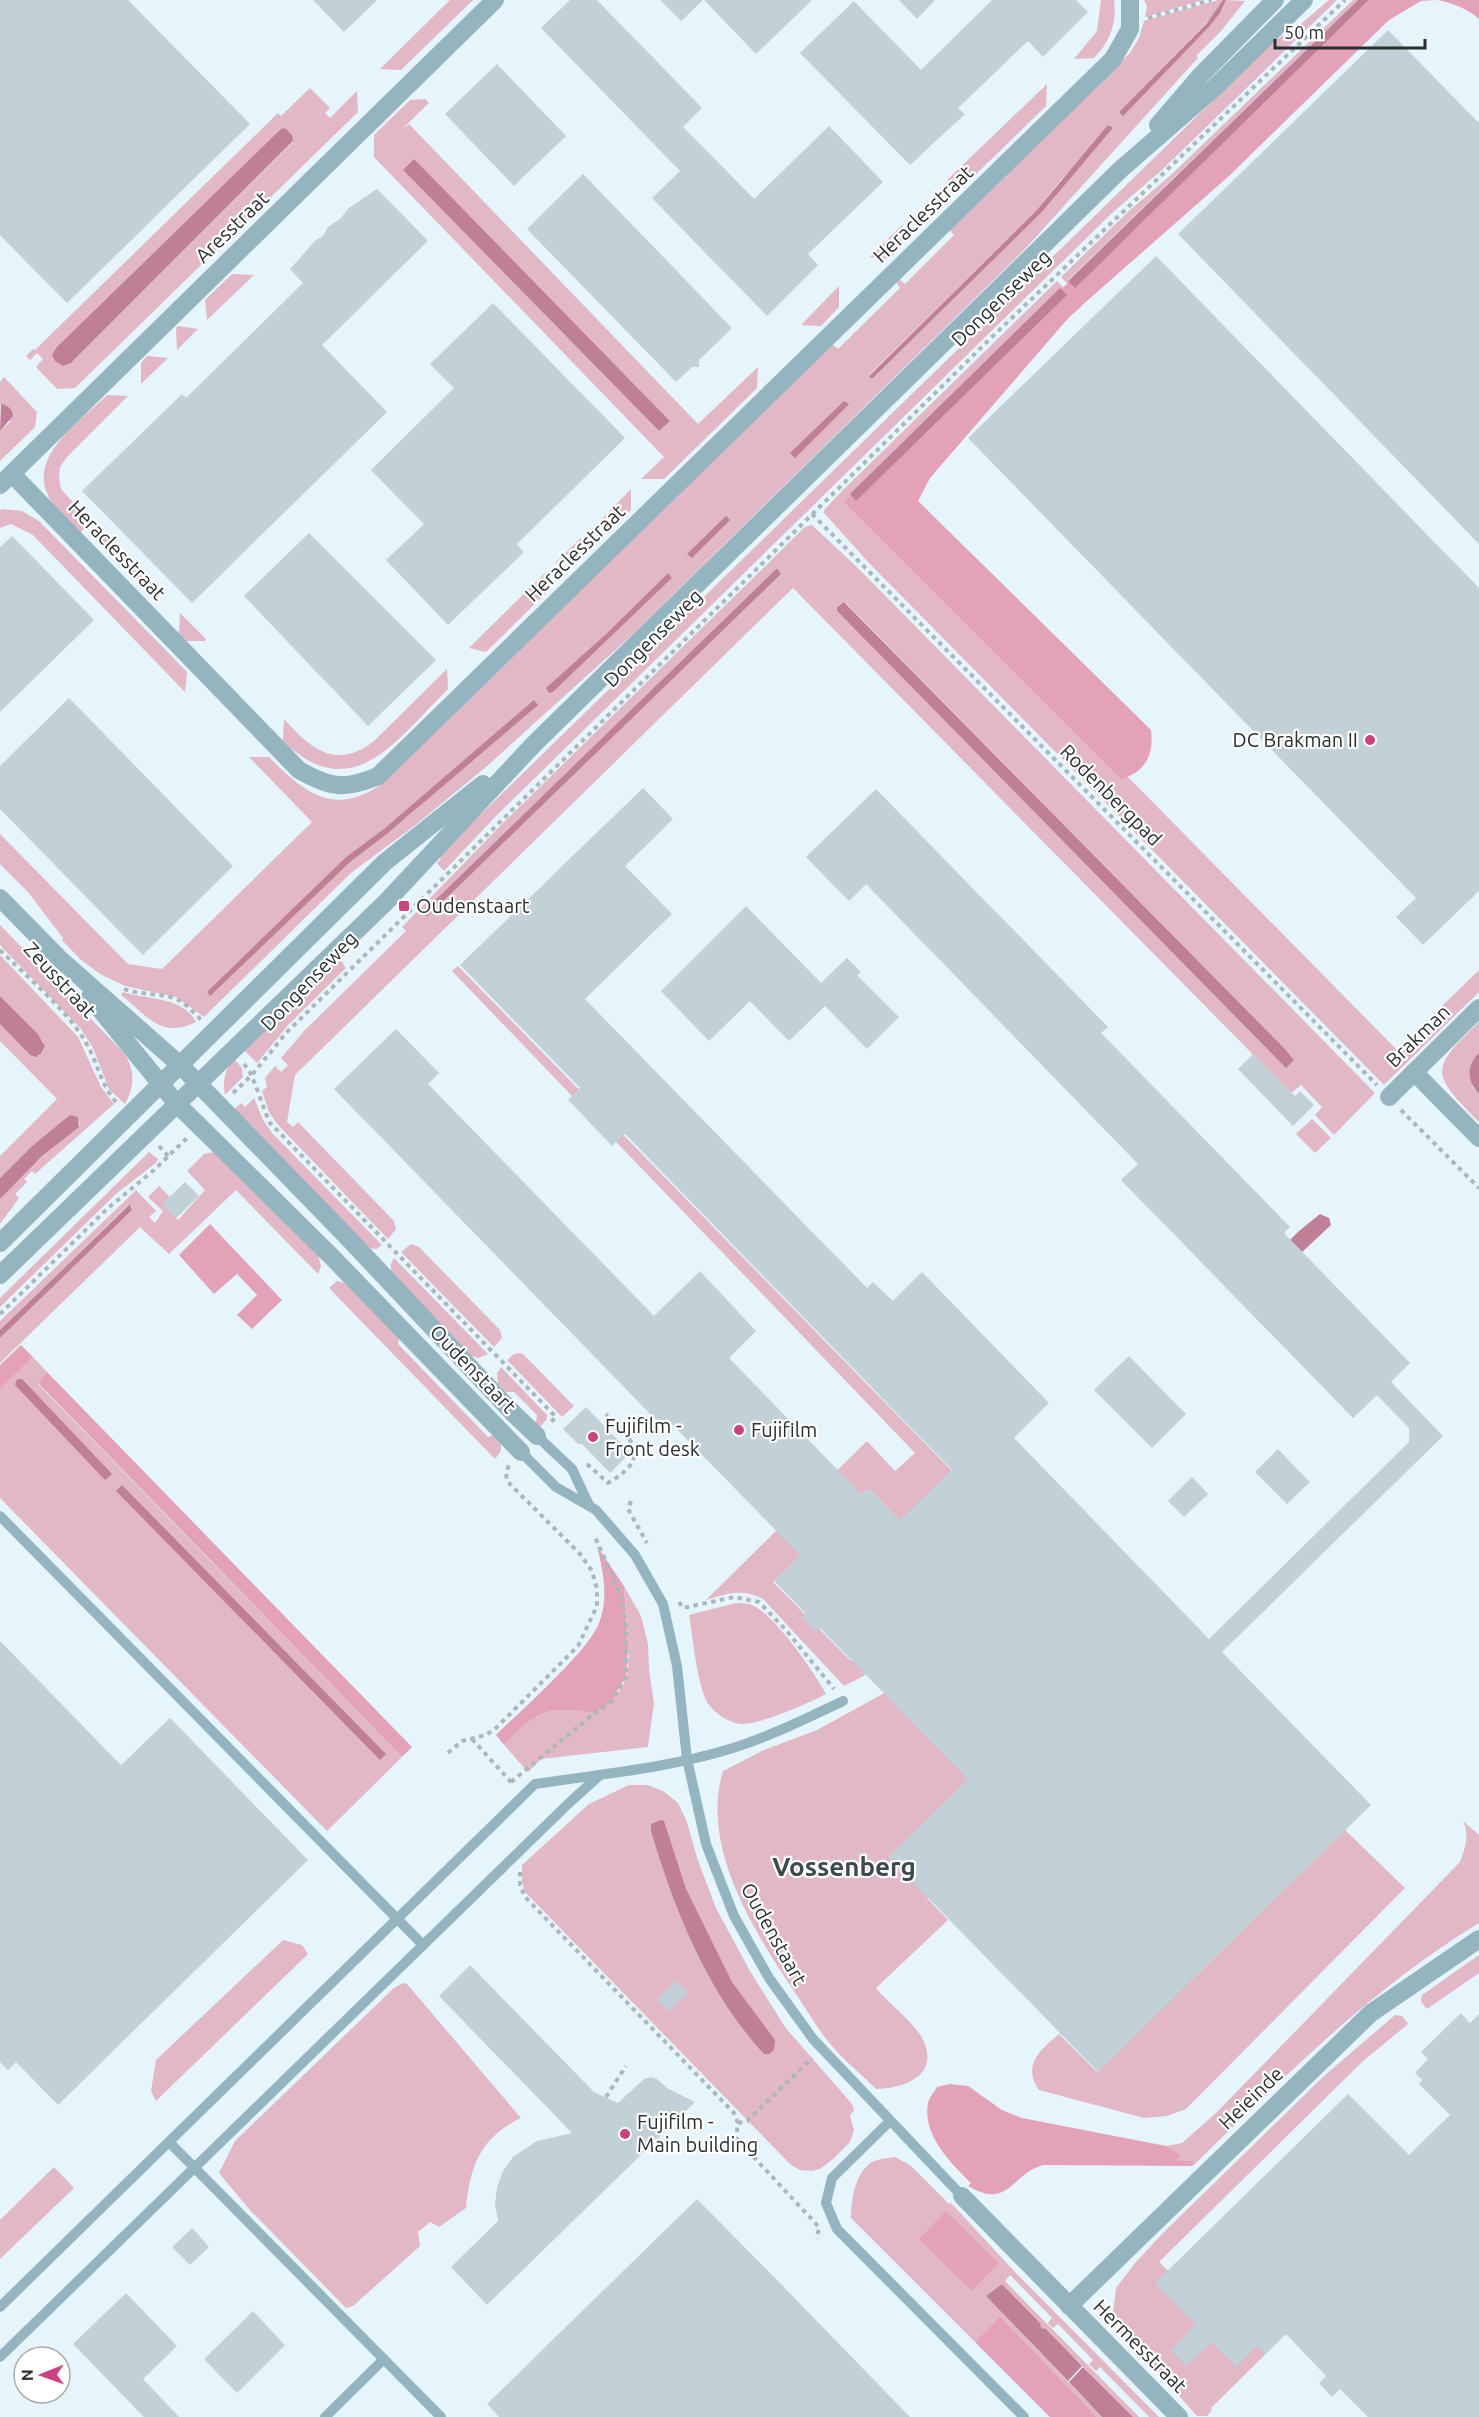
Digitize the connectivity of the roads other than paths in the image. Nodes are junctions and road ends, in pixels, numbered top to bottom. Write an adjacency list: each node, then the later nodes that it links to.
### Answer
1 (495, 0): 6 (street, Aresstraat)
2 (1130, 0): 6 (street, Heraclesstraat)
3 (1275, 0): 5 (street, Dongenseweg)
4 (1304, 0): 5 (street, Dongenseweg)
5 (1120, 170): 7 (street, Dongenseweg)
6 (6, 480)
7 (534, 744): 11 (street, Dongenseweg); 14 (street, Dongenseweg)
8 (0, 898): 9 (street, Zeusstraat)
9 (61, 960): 11 (street, Zeusstraat); 13 (street, Zeusstraat)
10 (1479, 1008): 12 (street, Brakman)
11 (180, 1065): 13 (street, Dongenseweg); 14 (street, Zeusstraat)
12 (1414, 1072): 15 (street, Brakman); 17 (street)
13 (159, 1084): 16 (street, Zeusstraat); 18 (street, Dongenseweg)
14 (198, 1084): 16 (street, Dongenseweg); 20 (street, Oudenstaart)
15 (1389, 1097)
16 (177, 1104): 19 (street, Dongenseweg); 21 (street, Oudenstaart)
17 (1479, 1138)
18 (0, 1243)
19 (0, 1275)
20 (537, 1436): 22 (lane, Oudenstaart)
21 (521, 1452): 22 (lane, Oudenstaart)
22 (589, 1505): 25 (lane, Oudenstaart)
23 (0, 1516): 27 (lane)
24 (843, 1701): 25 (lane)
25 (687, 1759): 26 (lane); 30 (lane, Oudenstaart)
26 (601, 1774): 27 (lane); 29 (lane)
27 (397, 1919): 29 (lane); 31 (lane)
28 (1479, 1939): 34 (street, Heieinde)
29 (423, 1945): 32 (lane)
30 (890, 2121): 33 (lane, Oudenstaart); 40 (lane)
31 (169, 2142): 32 (lane); 35 (lane)
32 (195, 2168): 36 (lane); 37 (lane)
33 (962, 2196): 34 (street, Oudenstaart)
34 (1069, 2306): 41 (street, Hermesstraat)
35 (0, 2307)
36 (0, 2357)
37 (384, 2358): 38 (lane); 39 (lane)
38 (325, 2417)
39 (441, 2417)
40 (1024, 2417)
41 (1179, 2417)

